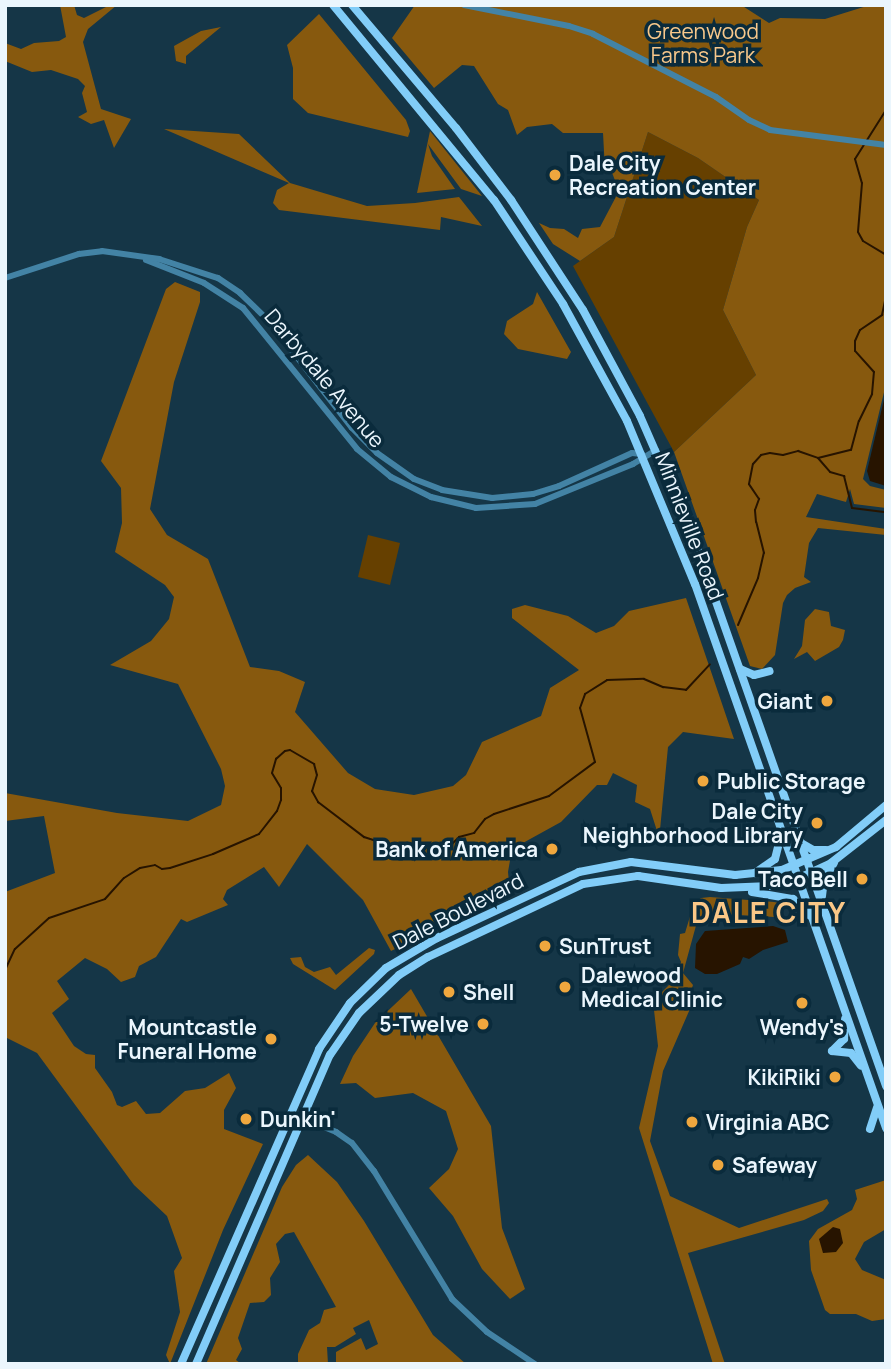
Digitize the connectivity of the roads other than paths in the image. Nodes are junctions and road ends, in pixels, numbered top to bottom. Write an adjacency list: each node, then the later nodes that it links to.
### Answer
1 (333, 5): 8 (main road, Minnieville Road)
2 (352, 5): 7 (main road, Minnieville Road)
3 (464, 5): 4 (street)
4 (886, 145)
5 (141, 257): 6 (street, Darbydale Avenue); 8 (street, Darbydale Avenue); 8 (street, Darbydale Avenue)
6 (5, 278)
7 (656, 450): 8 (street, Darbydale Avenue); 9 (main road, Minnieville Road)
8 (643, 455): 13 (main road, Minnieville Road)
9 (740, 668): 10 (main road); 14 (main road, Minnieville Road)
10 (770, 671)
11 (886, 805): 15 (main road, Dale Boulevard)
12 (886, 820): 16 (main road, Dale Boulevard)
13 (782, 832): 18 (main road, Minnieville Road); 20 (main road)
14 (801, 843): 15 (main road); 17 (main road, Minnieville Road)
15 (836, 847): 17 (main road, Dale Boulevard)
16 (837, 859): 19 (main road, Dale Boulevard); 23 (main road)
17 (807, 862): 18 (main road, Dale Boulevard); 19 (main road, Minnieville Road)
18 (794, 866): 20 (main road, Dale Boulevard); 21 (main road, Minnieville Road)
19 (811, 873): 21 (main road, Dale Boulevard); 23 (main road, Minnieville Road)
20 (750, 875): 29 (main road, Dale Boulevard)
21 (798, 878): 22 (main road, Dale Boulevard); 24 (main road, Minnieville Road)
22 (739, 889): 24 (main road); 30 (main road, Dale Boulevard)
23 (822, 902): 27 (main road, Minnieville Road)
24 (814, 923): 25 (main road, Minnieville Road)
25 (844, 1009): 26 (main road, Minnieville Road); 26 (main road)
26 (866, 1073): 28 (main road, Minnieville Road)
27 (886, 1086)
28 (877, 1104): 31 (main road, Minnieville Road); 32 (main road)
29 (290, 1113): 30 (street); 33 (main road, Dale Boulevard)
30 (302, 1118): 34 (main road, Dale Boulevard); 35 (street)
31 (886, 1128)
32 (870, 1129)
33 (181, 1364)
34 (196, 1364)
35 (535, 1364)

